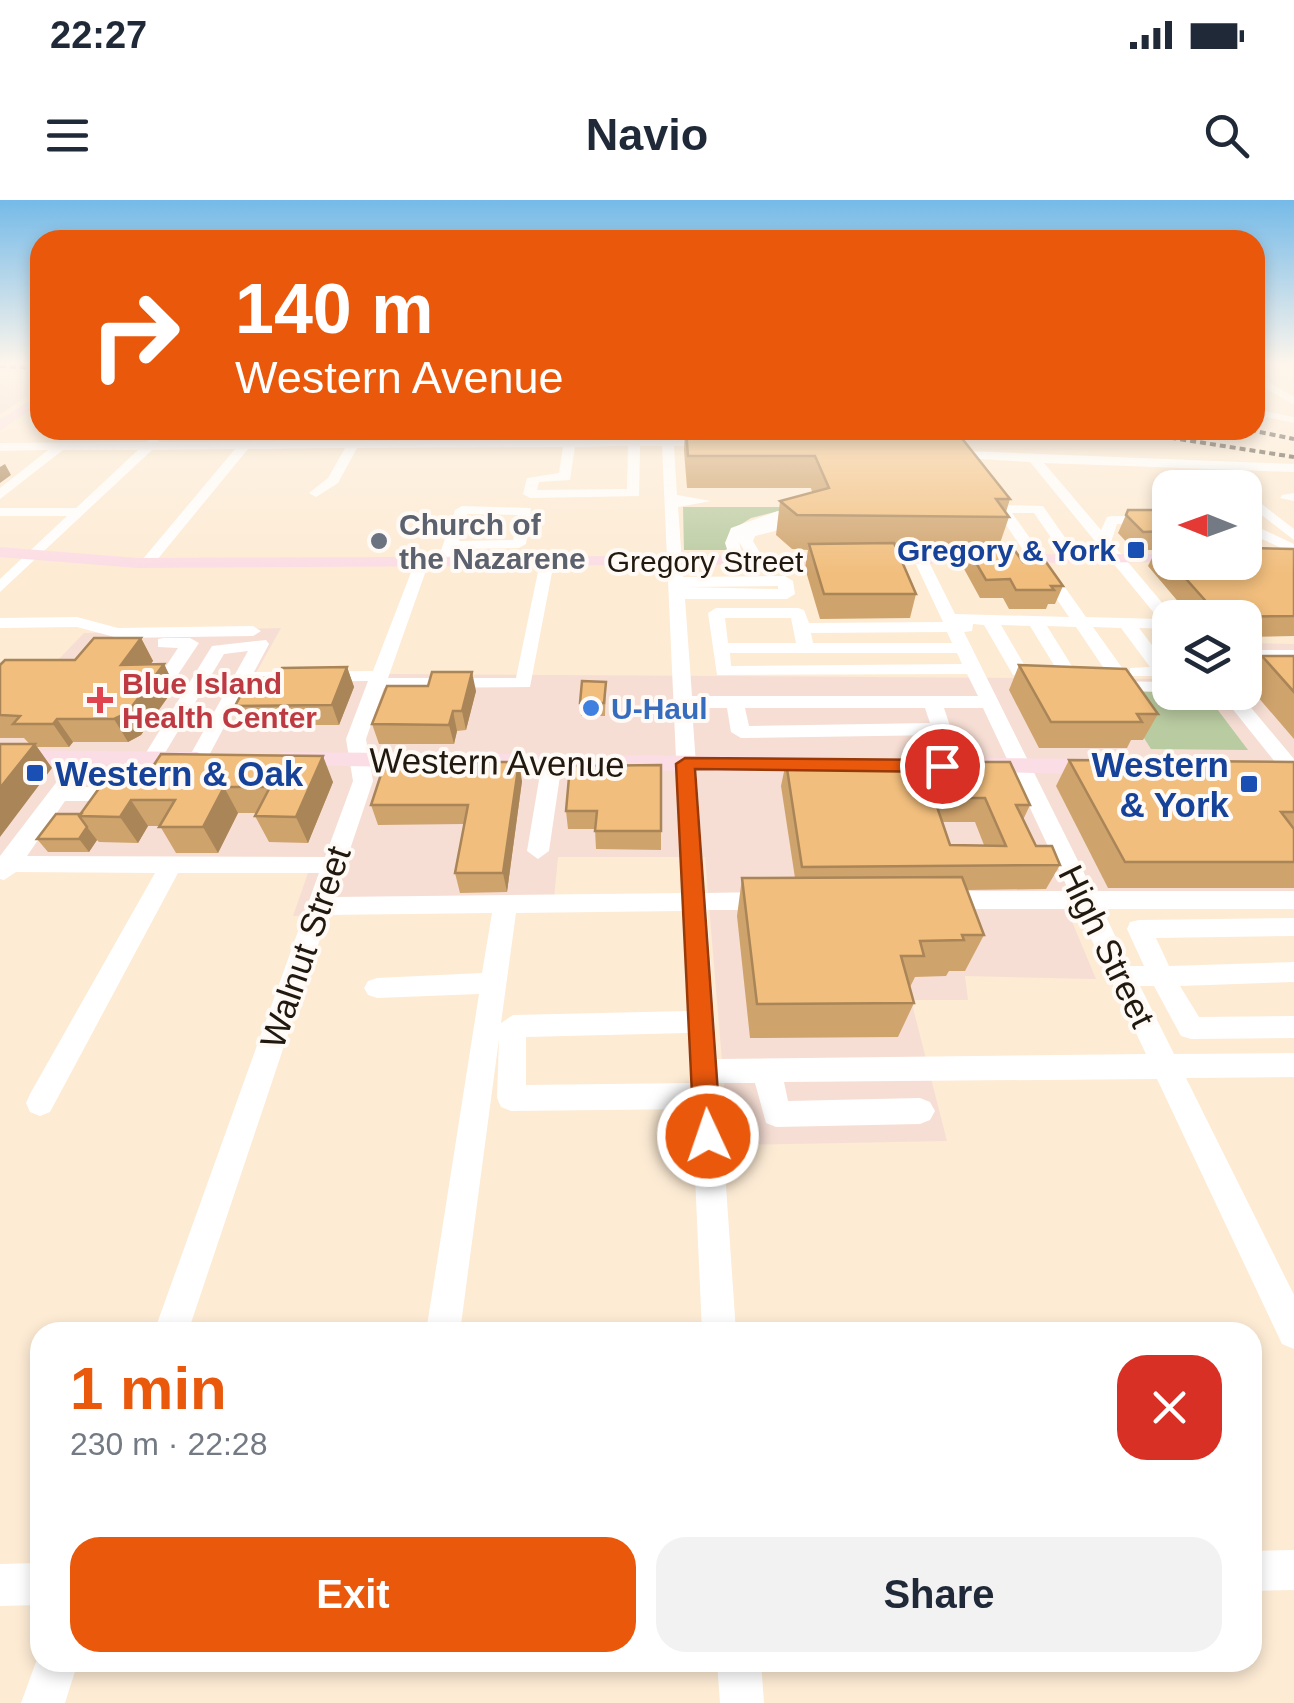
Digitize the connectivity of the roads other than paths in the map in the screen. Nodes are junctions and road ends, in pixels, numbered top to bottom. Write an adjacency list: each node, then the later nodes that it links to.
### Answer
1 (155, 440): 8 (street)
2 (349, 440): 9 (street); 12 (street); 23 (street)
3 (658, 440): 11 (street)
4 (667, 440): 46 (street)
5 (707, 440): 6 (street)
6 (727, 442)
7 (60, 446): 8 (street); 10 (street); 18 (street)
8 (149, 446): 9 (street); 30 (street)
9 (244, 446): 49 (street)
10 (0, 447)
11 (634, 450): 12 (street); 25 (street)
12 (569, 451): 22 (street)
13 (927, 452): 14 (street)
14 (966, 454): 15 (street); 21 (street)
15 (1033, 458): 16 (street); 27 (street)
16 (1211, 466): 19 (street); 20 (street)
17 (18, 467): 18 (street)
18 (35, 467): 24 (street)
19 (1294, 468)
20 (1216, 470)
21 (963, 473)
22 (565, 477): 25 (street); 25 (street)
23 (316, 493)
24 (0, 494)
25 (564, 494)
26 (986, 495): 27 (street)
27 (1067, 498): 35 (street)
28 (1262, 509): 33 (street)
29 (0, 512): 30 (street)
30 (80, 512): 39 (street)
31 (1152, 520): 35 (street)
32 (1262, 534): 36 (street)
33 (1294, 536)
34 (1023, 539): 44 (street)
35 (1104, 542): 45 (street)
36 (1294, 550)
37 (0, 552): 39 (main road, Gregory Street)
38 (447, 553): 38 (street); 47 (main road, Gregory Street); 48 (main road, Gregory Street)
39 (33, 556): 49 (main road, Gregory Street); 50 (street)
40 (1152, 559): 45 (main road, Gregory Street)
41 (737, 560): 42 (main road, Gregory Street); 42 (street); 46 (main road, Gregory Street)
42 (757, 560): 43 (main road, Gregory Street)
43 (921, 560): 44 (main road, Gregory Street); 68 (street, High Street)
44 (1038, 560): 45 (main road, Gregory Street); 58 (street)
45 (1119, 560): 53 (street)
46 (674, 561): 48 (main road, Gregory Street); 51 (street)
47 (422, 562): 49 (main road, Gregory Street); 74 (street, Walnut Street)
48 (547, 562): 74 (street)
49 (147, 563)
50 (0, 587)
51 (675, 588): 52 (street); 76 (street)
52 (702, 588)
53 (1152, 601)
54 (0, 623): 61 (street)
55 (990, 623): 57 (street); 68 (street); 70 (street)
56 (1152, 623): 59 (street)
57 (1036, 624): 58 (street); 70 (street)
58 (1082, 624): 59 (street); 71 (street)
59 (1127, 624): 71 (street)
60 (801, 628): 63 (street); 64 (street); 68 (street)
61 (104, 635): 62 (street); 72 (street)
62 (260, 644): 73 (street); 82 (street)
63 (720, 648): 64 (street); 68 (street)
64 (806, 648): 68 (street)
65 (1262, 655): 66 (street)
66 (1270, 655): 67 (street); 69 (street)
67 (1294, 655)
68 (968, 658): 75 (street); 78 (street); 89 (street, High Street)
69 (1294, 670)
70 (1066, 672): 71 (street)
71 (1116, 672)
72 (169, 674)
73 (242, 677): 74 (street); 82 (street)
74 (378, 679): 84 (street, Walnut Street)
75 (1152, 684)
76 (682, 702): 77 (street); 86 (street)
77 (735, 702): 78 (street); 78 (street)
78 (933, 702)
79 (1243, 710): 92 (street)
80 (0, 757): 81 (main road)
81 (85, 758): 82 (main road); 93 (street)
82 (186, 759): 93 (street)
83 (258, 760): 84 (main road, Western Avenue)
84 (358, 760): 85 (main road, Western Avenue); 96 (street, Walnut Street)
85 (552, 762): 86 (main road, Western Avenue); 94 (street)
86 (685, 764): 87 (main road, Western Avenue); 101 (street)
87 (844, 765)
88 (942, 766): 89 (main road)
89 (1020, 766): 90 (main road); 99 (street, High Street)
90 (1136, 768)
91 (1250, 769): 92 (main road)
92 (1293, 770)
93 (60, 794): 97 (street)
94 (538, 851)
95 (171, 864): 96 (street); 97 (street); 117 (street)
96 (334, 865): 104 (street, Walnut Street)
97 (3, 869)
98 (912, 900): 99 (street)
99 (1085, 900): 100 (street); 107 (street, High Street)
100 (1294, 900)
101 (694, 901): 102 (street); 103 (street); 111 (street)
102 (797, 901)
103 (505, 904): 104 (street); 109 (street)
104 (319, 906): 119 (street, Walnut Street)
105 (1294, 928): 108 (street)
106 (1294, 972): 108 (street)
107 (1122, 976): 108 (street); 114 (street, High Street)
108 (1161, 976): 112 (street)
109 (494, 983): 110 (street); 120 (street)
110 (377, 988)
111 (700, 1022): 116 (street); 116 (street)
112 (1294, 1027)
113 (1294, 1065): 114 (street)
114 (1165, 1066): 115 (street); 122 (street, High Street)
115 (768, 1070): 116 (street); 118 (street)
116 (704, 1084): 121 (street)
117 (40, 1104)
118 (920, 1110)
119 (174, 1322)
120 (444, 1322)
121 (718, 1322)
122 (1294, 1332)
123 (1294, 1570): 124 (street)
124 (1262, 1571)
125 (30, 1584): 126 (street)
126 (0, 1585)
127 (54, 1672): 129 (street)
128 (740, 1672): 130 (street)
129 (43, 1703)
130 (742, 1703)

